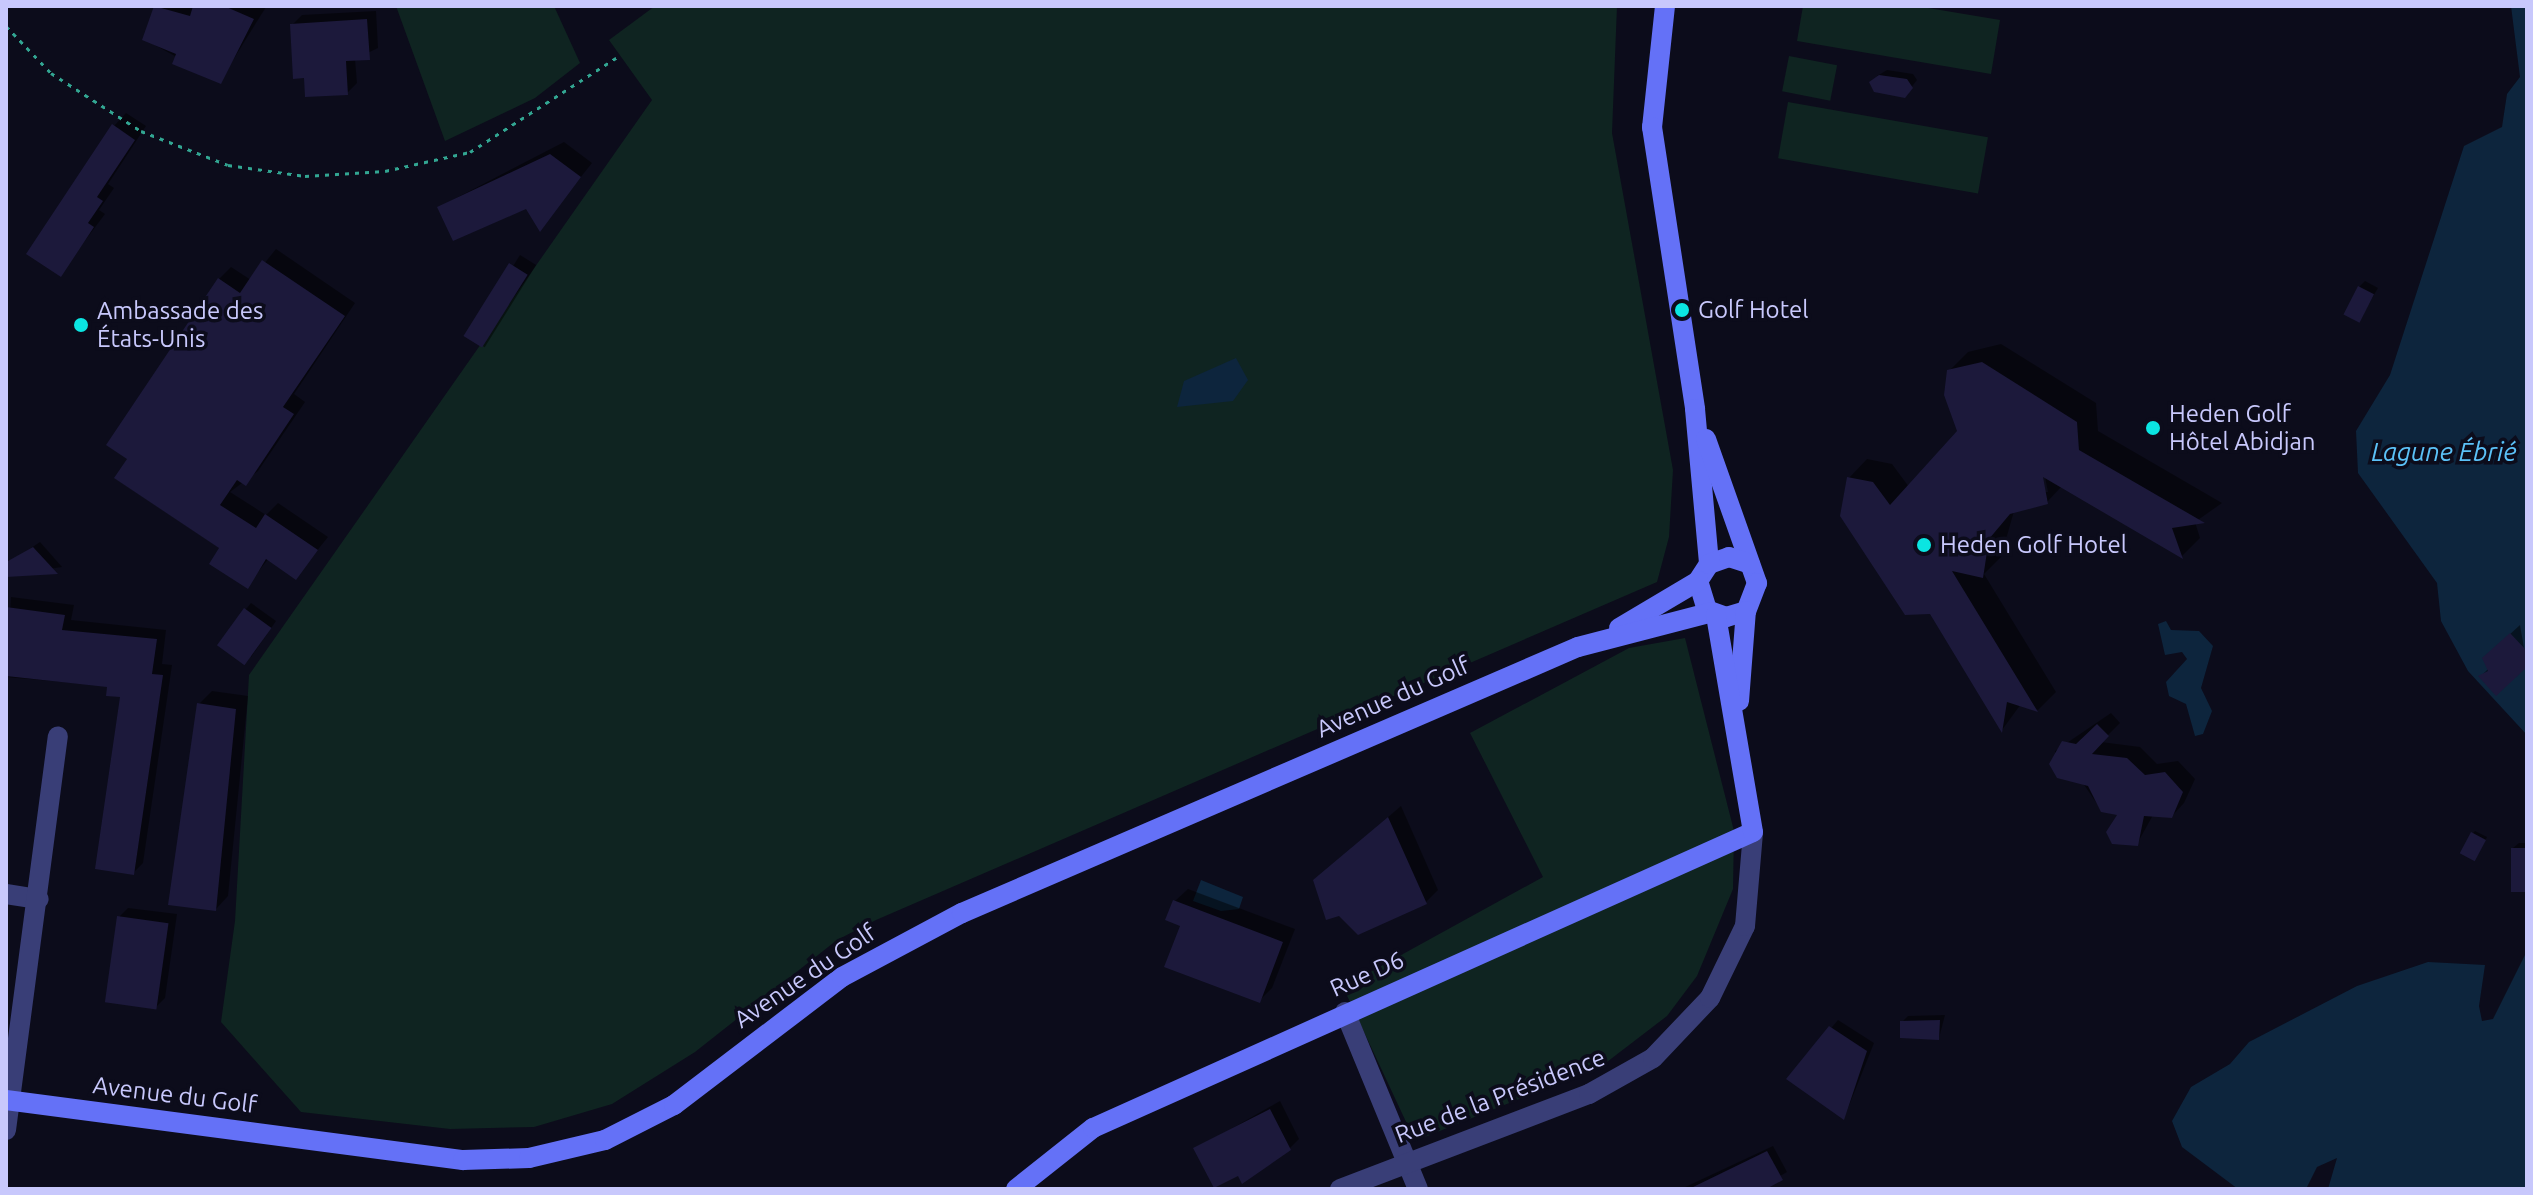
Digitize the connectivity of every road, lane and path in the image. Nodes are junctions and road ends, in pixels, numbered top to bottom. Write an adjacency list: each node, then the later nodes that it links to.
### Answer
1 (1665, 6): 4 (main road)
2 (6, 26): 3 (path)
3 (616, 58)
4 (1695, 409): 5 (main road); 6 (main road)
5 (1750, 564): 6 (main road, Avenue du Golf); 7 (main road)
6 (1703, 572): 8 (main road); 9 (main road, Avenue du Golf)
7 (1746, 611): 8 (main road, Avenue du Golf); 10 (main road, Rue de la Présidence)
8 (1714, 614): 9 (main road, Avenue du Golf); 10 (main road, Rue de la Présidence)
9 (1603, 637): 16 (main road, Avenue du Golf)
10 (1737, 729): 12 (main road, Rue de la Présidence)
11 (58, 736): 14 (street)
12 (1753, 832): 15 (main road, Rue D6); 18 (street, Rue de la Présidence)
13 (6, 894): 14 (street)
14 (39, 899): 16 (street)
15 (1345, 1012): 18 (street); 19 (main road, Rue D6)
16 (8, 1100): 17 (street)
17 (6, 1130)
18 (1404, 1160): 20 (street, Rue de la Présidence); 21 (street)
19 (1016, 1189)
20 (1340, 1189)
21 (1418, 1189)

